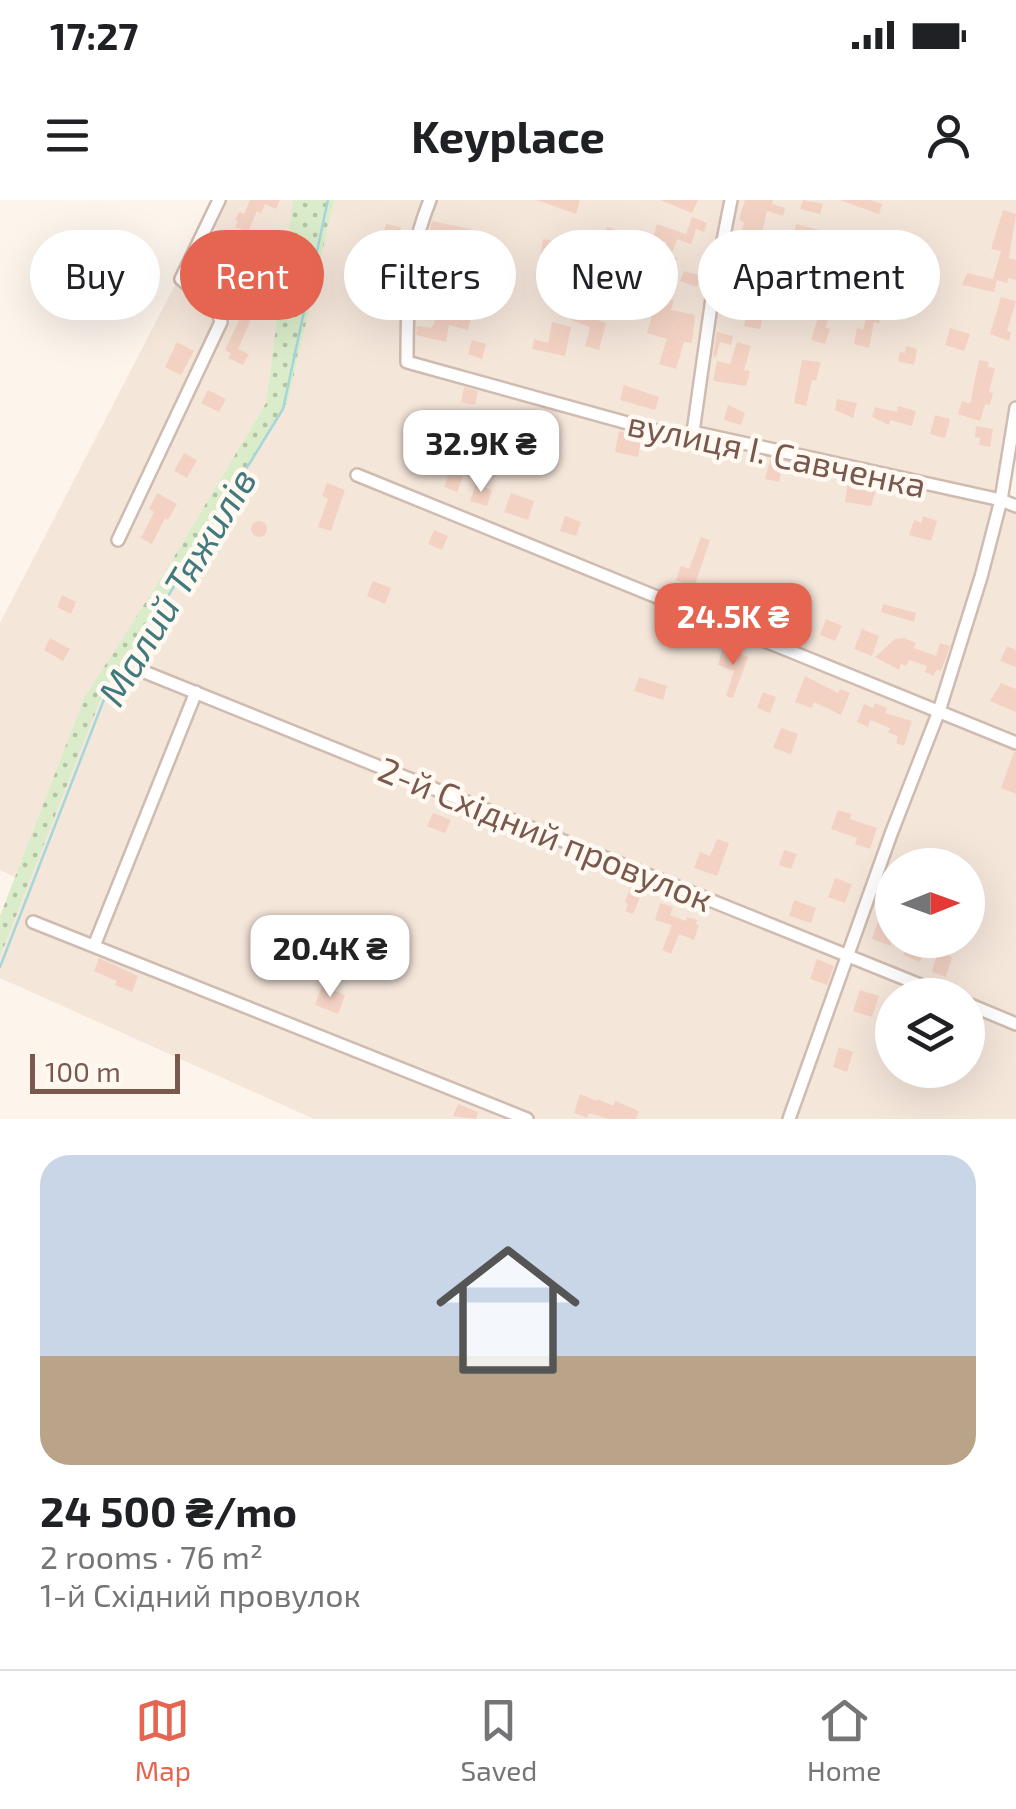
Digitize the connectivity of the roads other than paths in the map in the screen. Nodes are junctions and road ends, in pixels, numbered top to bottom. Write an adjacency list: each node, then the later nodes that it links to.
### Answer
1 (219, 200): 9 (street)
2 (430, 200): 5 (street, вулиця І. Савченка)
3 (731, 200): 5 (street)
4 (1016, 408): 7 (street)
5 (693, 432): 7 (street, вулиця І. Савченка)
6 (357, 475): 12 (street)
7 (1001, 500): 8 (street, вулиця І. Савченка); 12 (street)
8 (1016, 506)
9 (118, 540)
10 (147, 672): 11 (street, 2-й Східний провулок)
11 (196, 692): 15 (street); 16 (street, 2-й Східний провулок)
12 (939, 711): 13 (street); 16 (street)
13 (1016, 742)
14 (32, 922): 15 (street)
15 (94, 946): 20 (street)
16 (846, 955): 17 (street, 2-й Східний провулок); 21 (street)
17 (902, 978)
18 (985, 1011): 19 (street)
19 (1016, 1024)
20 (527, 1119)
21 (789, 1119)

